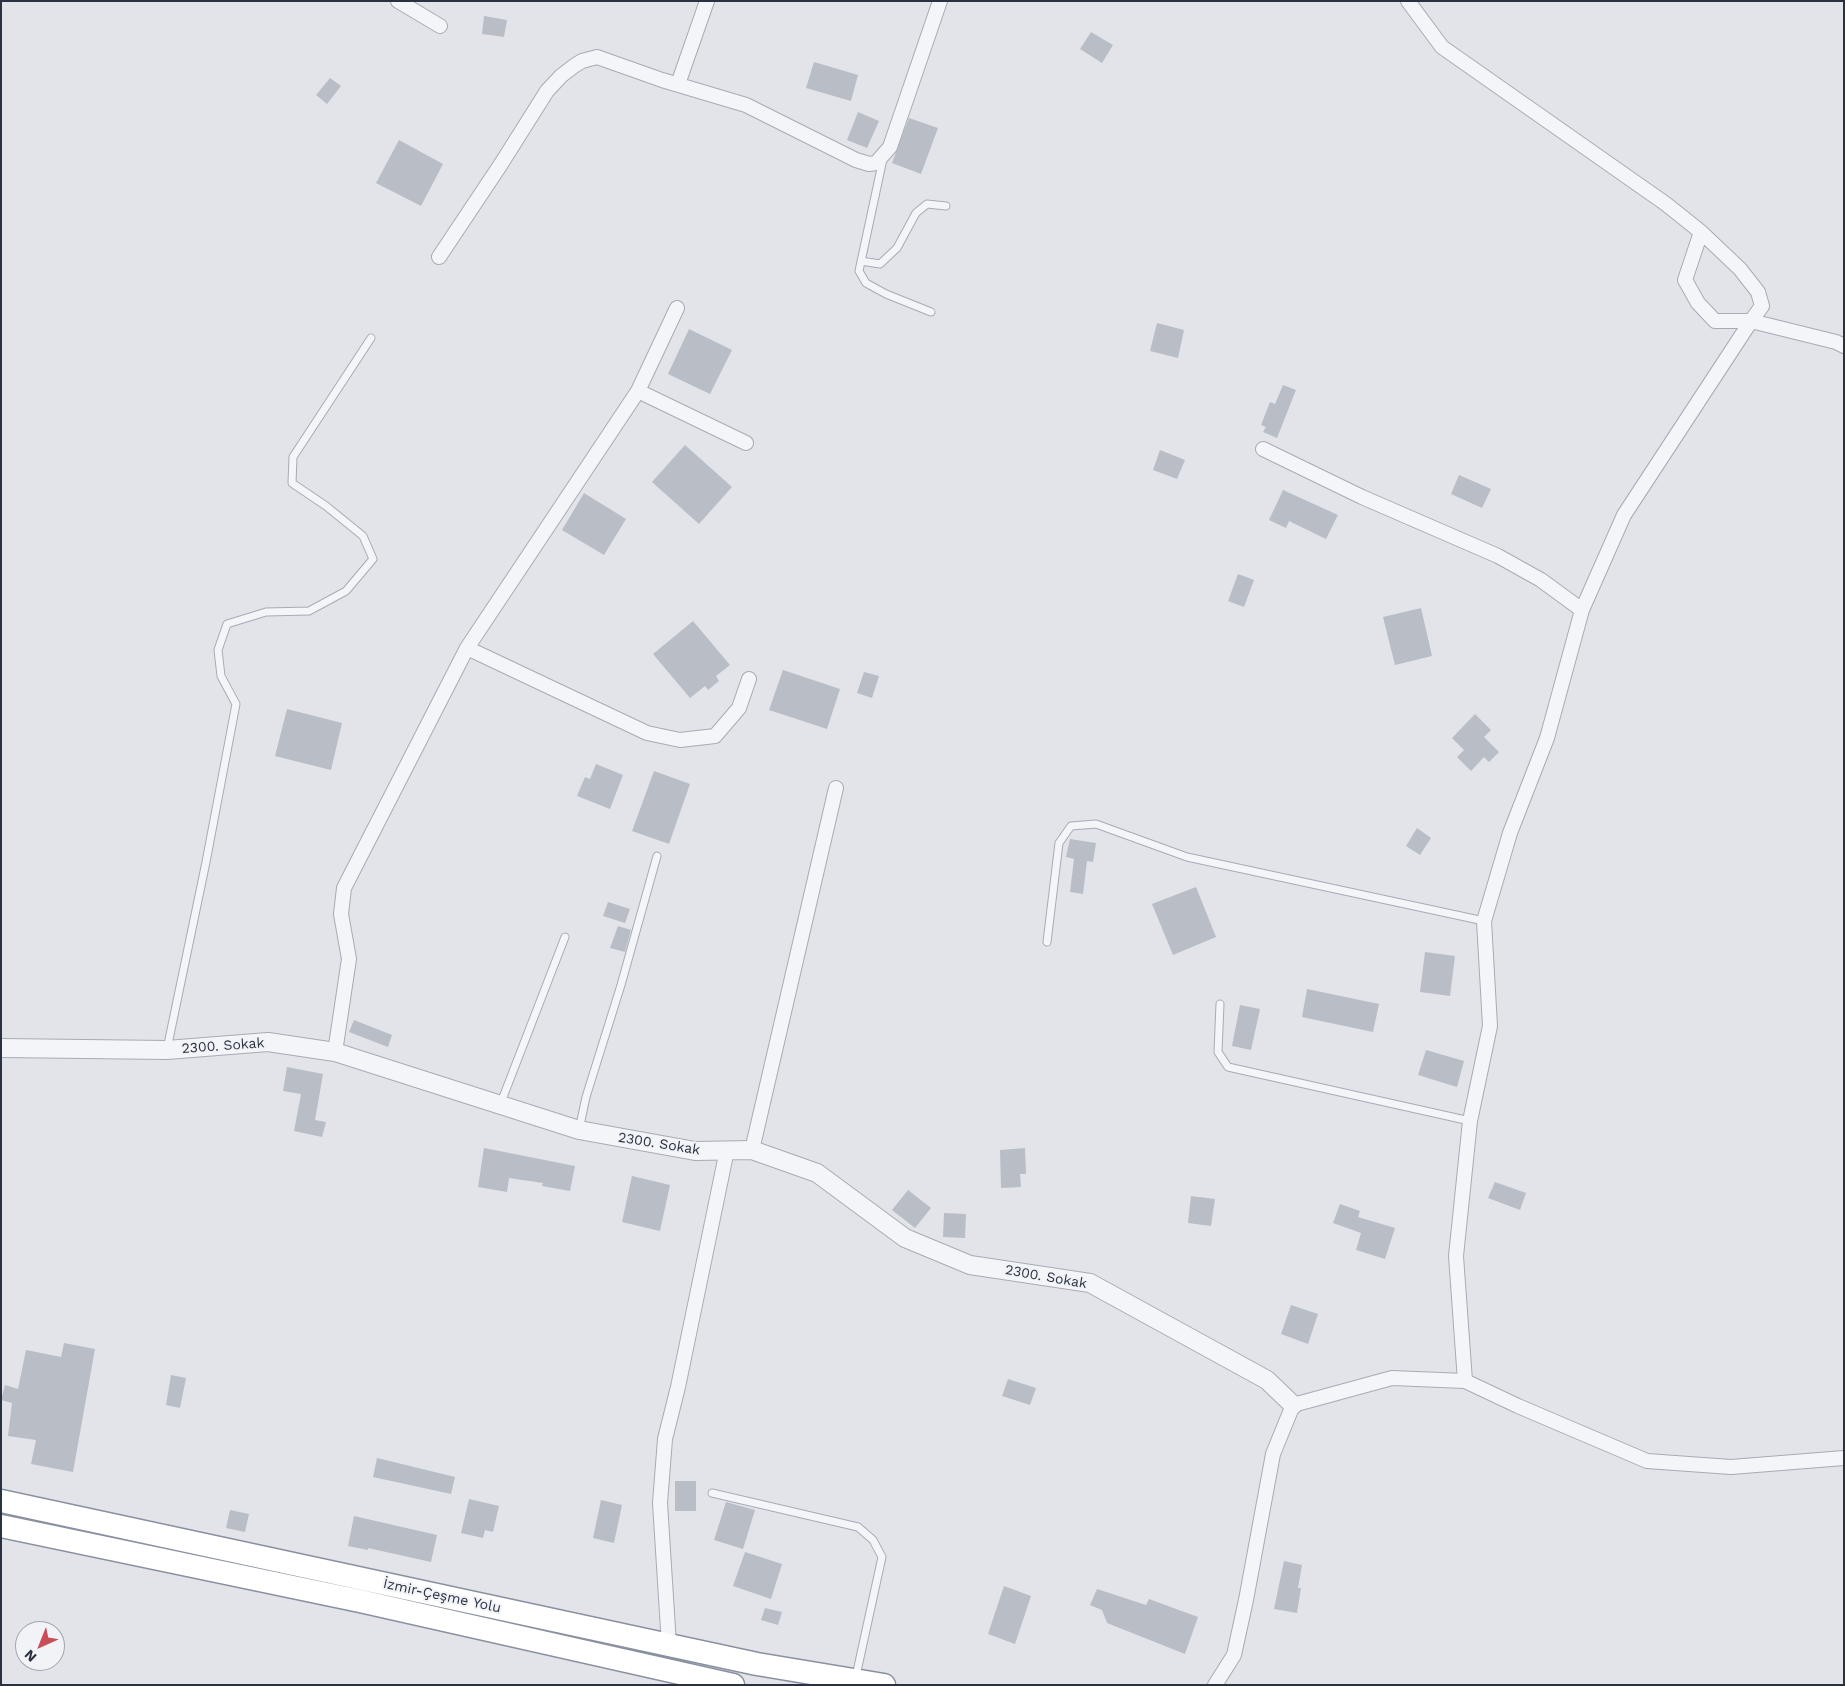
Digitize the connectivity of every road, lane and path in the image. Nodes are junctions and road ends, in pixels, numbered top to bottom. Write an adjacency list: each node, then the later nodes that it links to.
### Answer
1 (398, 1): 5 (street)
2 (707, 1): 6 (street)
3 (940, 1): 7 (street)
4 (1408, 1): 9 (street)
5 (440, 26)
6 (678, 84): 7 (street); 10 (street)
7 (884, 156): 11 (lane)
8 (946, 206): 11 (lane)
9 (1701, 232): 14 (street); 14 (street)
10 (439, 257)
11 (861, 261): 13 (lane)
12 (677, 308): 17 (street)
13 (931, 312)
14 (1751, 320): 16 (street); 20 (street)
15 (371, 338): 30 (lane)
16 (1844, 346)
17 (638, 390): 18 (street); 21 (street)
18 (746, 443)
19 (1264, 450): 20 (street)
20 (1582, 610): 25 (street)
21 (467, 648): 22 (street); 31 (street)
22 (750, 679)
23 (836, 788): 36 (street)
24 (657, 856): 34 (lane)
25 (1484, 921): 27 (lane); 33 (street)
26 (565, 937): 32 (lane)
27 (1047, 942)
28 (1220, 1004): 33 (lane)
29 (1, 1048): 30 (street, 2300. Sokak)
30 (166, 1050): 31 (street, 2300. Sokak)
31 (334, 1052): 32 (street, 2300. Sokak)
32 (500, 1106): 34 (street, 2300. Sokak)
33 (1470, 1121): 37 (street)
34 (579, 1130): 35 (street, 2300. Sokak)
35 (727, 1150): 36 (street, 2300. Sokak); 43 (street)
36 (752, 1150): 38 (street, 2300. Sokak)
37 (1466, 1381): 38 (street); 39 (street)
38 (1293, 1405): 47 (street)
39 (1844, 1458)
40 (712, 1493): 44 (lane)
41 (1, 1501): 43 (highway, İzmir-Çeşme Yolu)
42 (1, 1526): 45 (highway, İzmir-Çeşme Yolu)
43 (669, 1645): 44 (highway, İzmir-Çeşme Yolu)
44 (855, 1679): 46 (highway, İzmir-Çeşme Yolu)
45 (733, 1685)
46 (884, 1685)
47 (1214, 1685)

